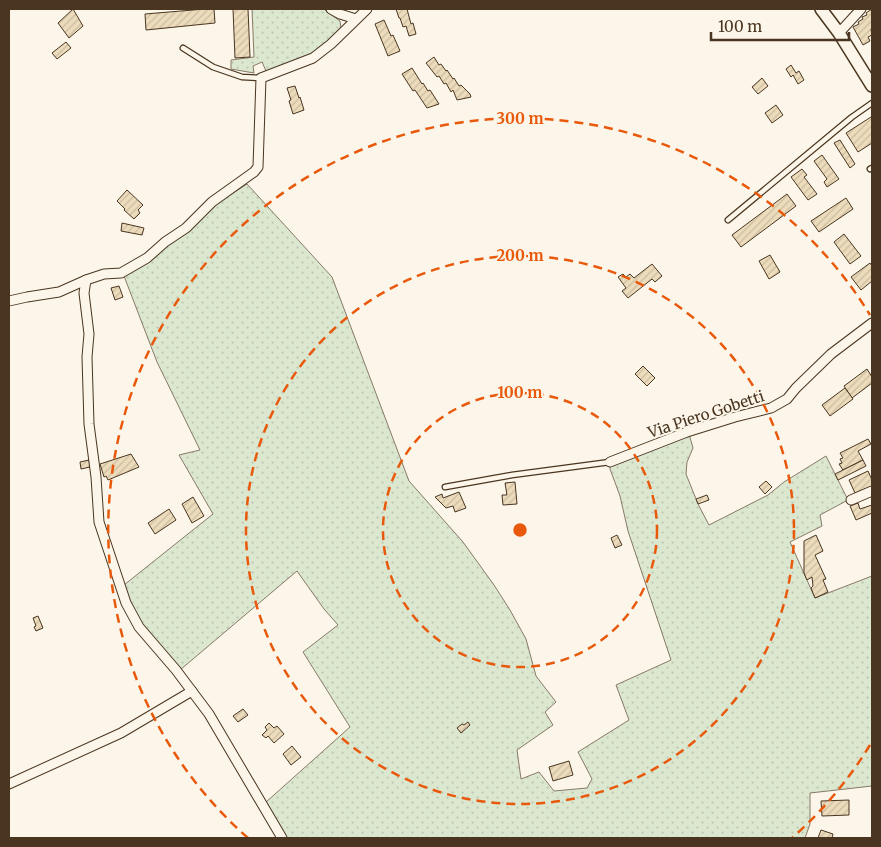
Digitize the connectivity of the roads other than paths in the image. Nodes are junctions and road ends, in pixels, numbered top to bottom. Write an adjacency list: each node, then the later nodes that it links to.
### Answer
1 (331, 9): 5 (street)
2 (367, 9): 5 (street)
3 (821, 9): 6 (street)
4 (861, 9): 6 (street)
5 (356, 19): 8 (street)
6 (839, 33): 9 (street)
7 (183, 48): 8 (lane)
8 (261, 78): 12 (street)
9 (872, 86)
10 (872, 103): 11 (lane)
11 (728, 220)
12 (86, 280): 13 (street); 19 (street)
13 (9, 301)
14 (872, 323): 15 (street, Via Piero Gobetti)
15 (610, 462): 16 (lane)
16 (445, 487)
17 (872, 491): 18 (street)
18 (851, 500)
19 (192, 691): 20 (street); 21 (street)
20 (9, 784)
21 (282, 838)

